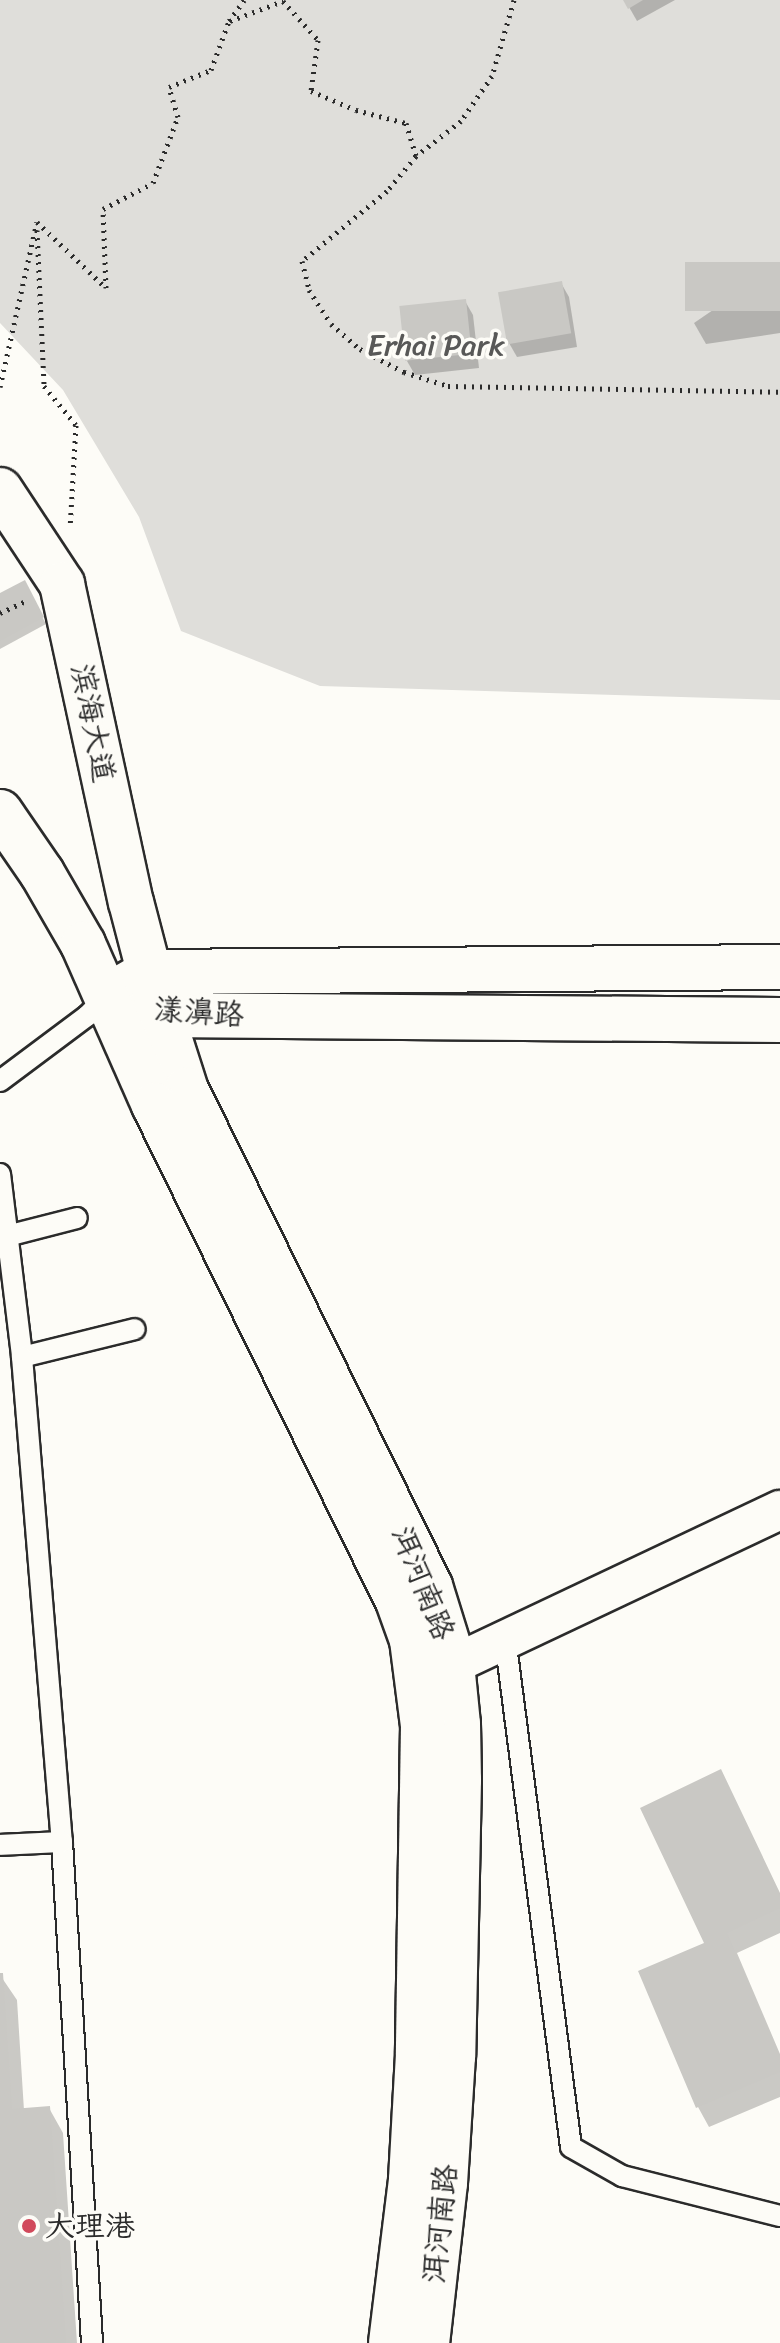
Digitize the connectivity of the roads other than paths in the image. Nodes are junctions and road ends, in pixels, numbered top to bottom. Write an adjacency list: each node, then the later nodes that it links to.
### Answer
1 (0, 490): 4 (main road, 滨海大道)
2 (0, 812): 5 (main road)
3 (780, 967): 4 (main road, 漾濞路)
4 (149, 972): 5 (main road, 漾濞路); 6 (main road, 洱河南路)
5 (107, 996): 6 (main road, 漾濞路); 8 (lane); 21 (main road, 洱河南路)
6 (161, 1015): 7 (main road, 漾濞路); 16 (main road, 洱河南路)
7 (780, 1020)
8 (0, 1081)
9 (0, 1174): 11 (lane)
10 (77, 1218): 11 (lane)
11 (7, 1236): 13 (lane)
12 (135, 1329): 13 (lane)
13 (22, 1357): 17 (lane)
14 (780, 1510): 15 (street)
15 (505, 1638): 16 (street); 19 (lane)
16 (452, 1665): 22 (main road, 洱河南路)
17 (62, 1842): 18 (lane); 20 (lane)
18 (0, 1845)
19 (780, 2216)
20 (92, 2343)
21 (391, 2343)
22 (427, 2343)

